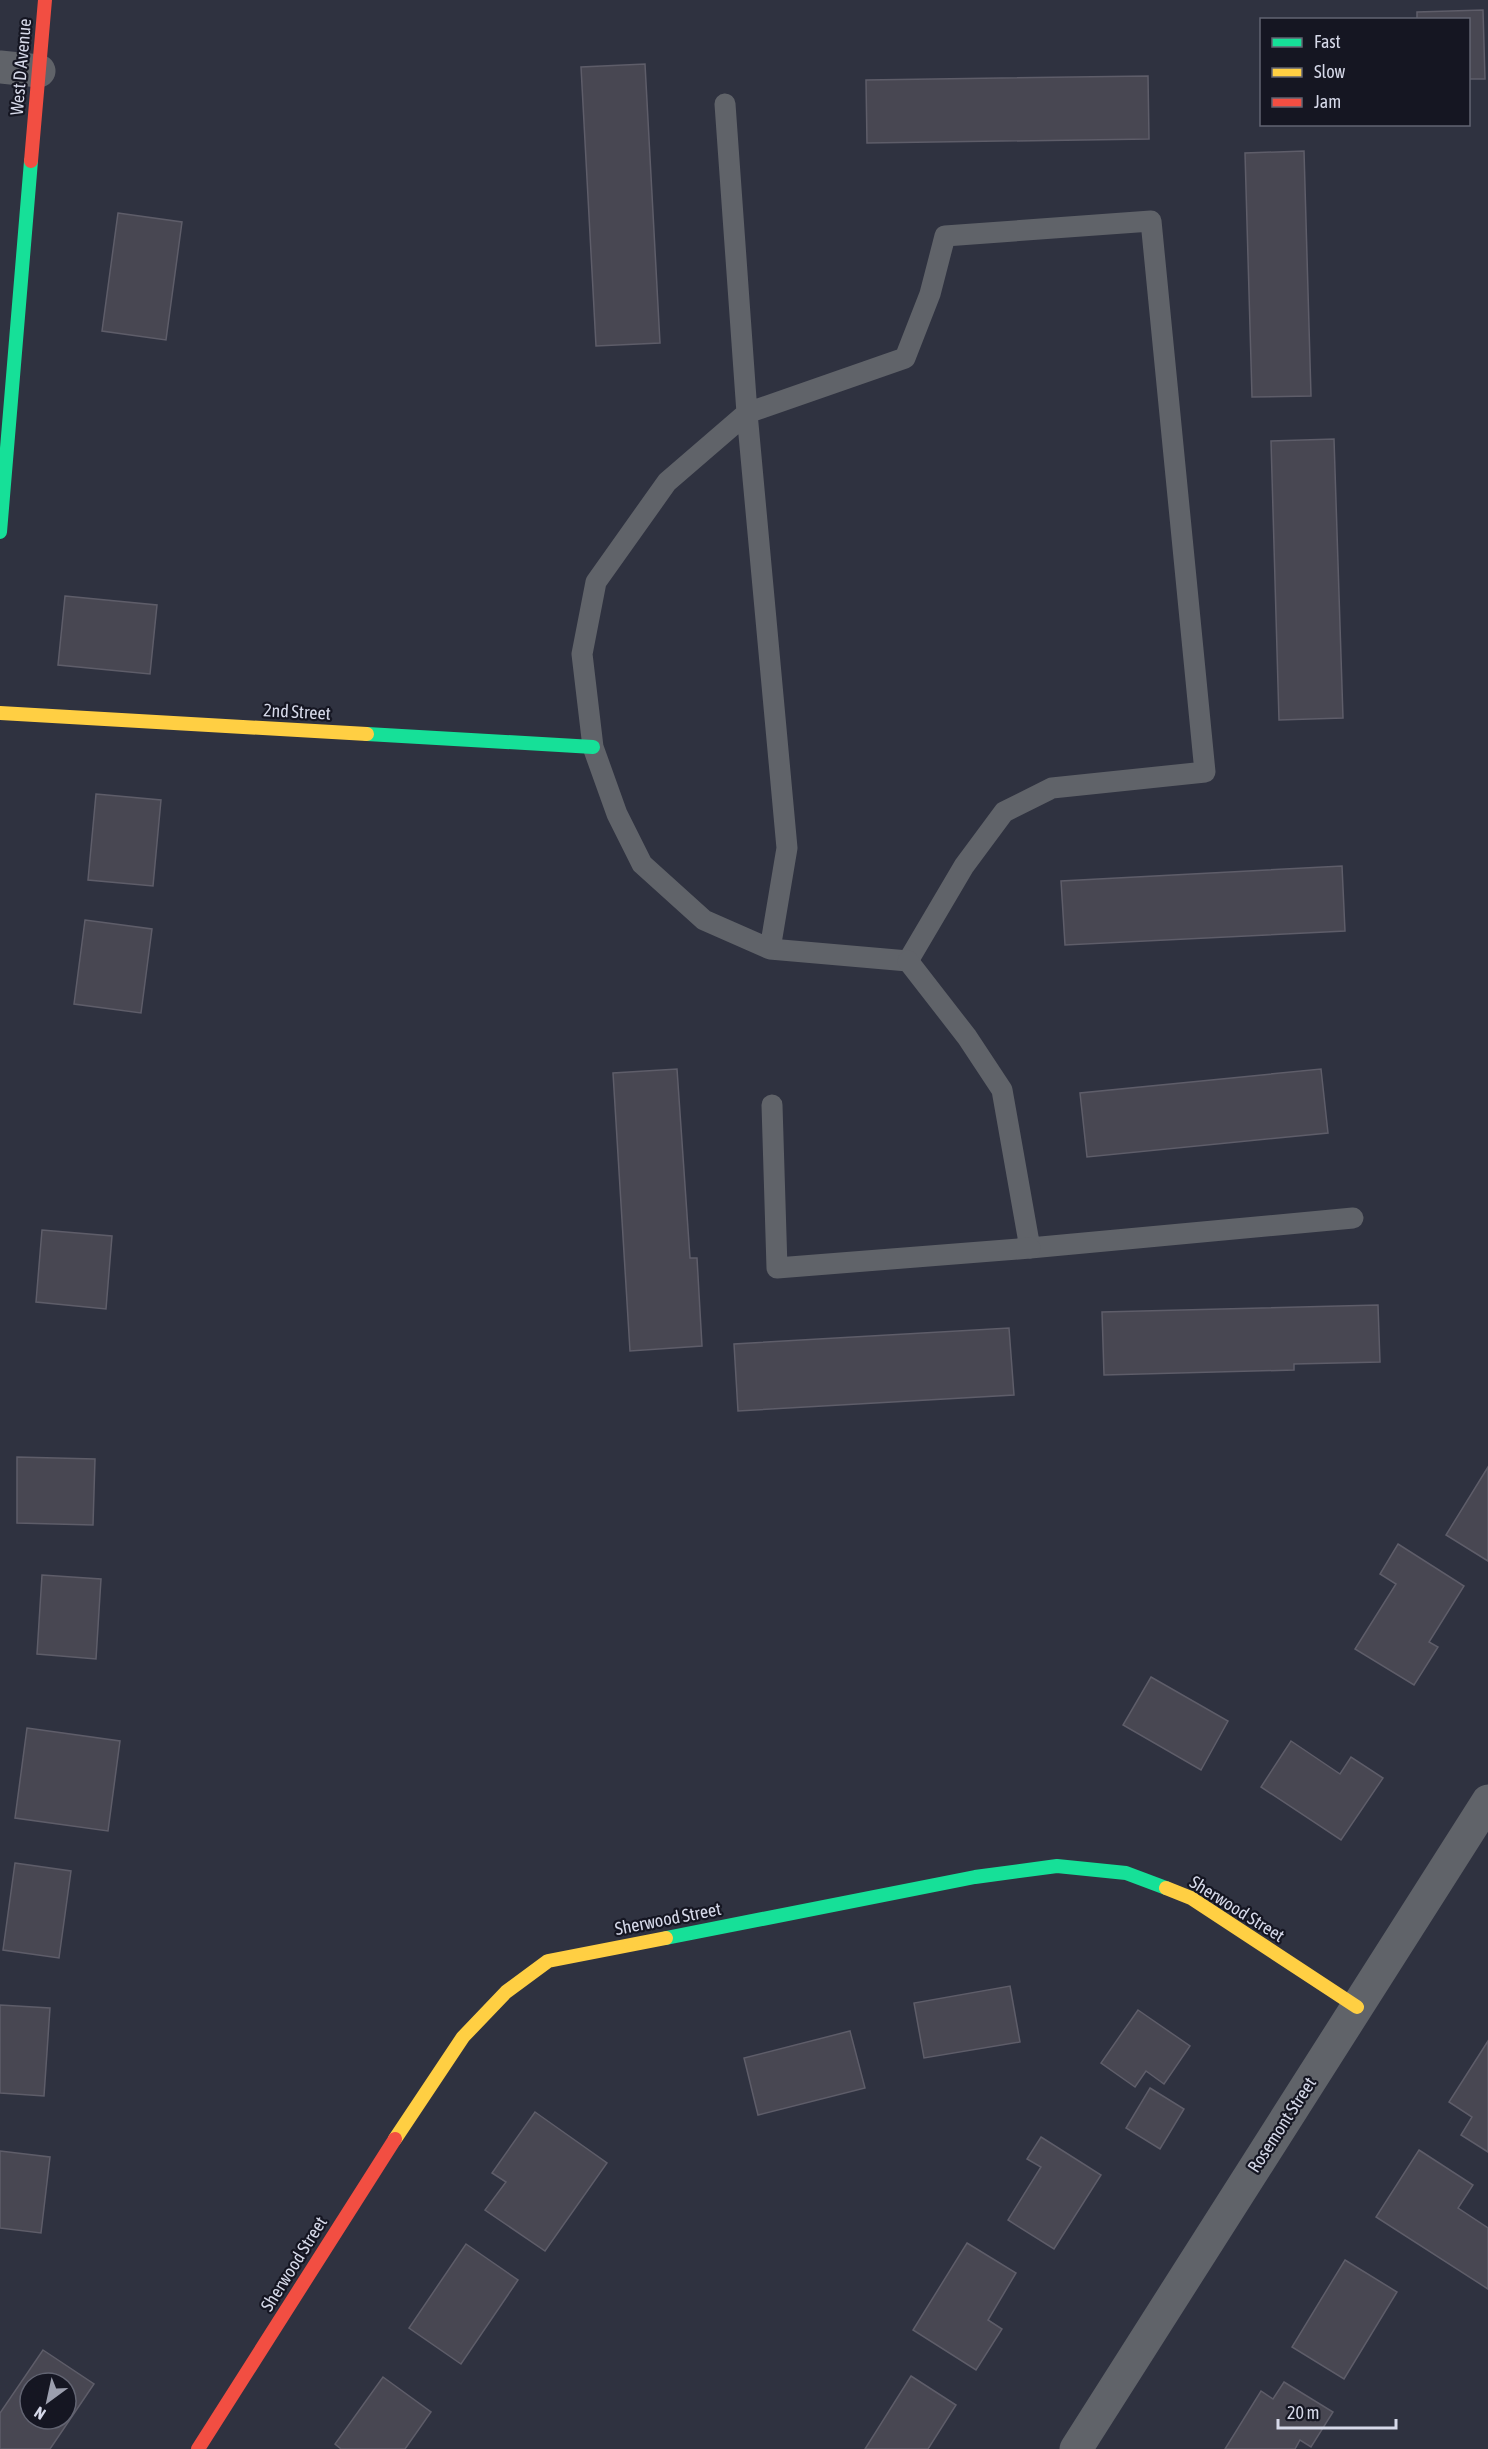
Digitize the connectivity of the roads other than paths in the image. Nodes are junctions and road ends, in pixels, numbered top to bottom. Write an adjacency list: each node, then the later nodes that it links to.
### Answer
1 (45, 0): 3 (street, West D Avenue)
2 (0, 67): 3 (street)
3 (39, 71): 6 (street, West D Avenue)
4 (725, 104): 5 (lane)
5 (747, 412): 8 (lane); 9 (lane); 10 (lane)
6 (0, 531)
7 (0, 713): 8 (street, 2nd Street)
8 (593, 747): 9 (lane)
9 (770, 949): 10 (lane)
10 (908, 961): 13 (lane)
11 (772, 1105): 13 (lane)
12 (1353, 1218): 13 (lane)
13 (1030, 1248)
14 (1488, 1802): 15 (street, Rosemont Street)
15 (1357, 2007): 16 (street, Sherwood Street); 17 (street, Rosemont Street)
16 (198, 2449)
17 (1076, 2449)

